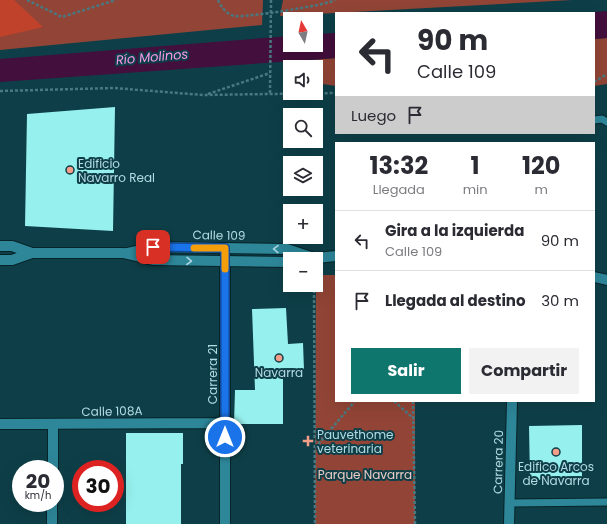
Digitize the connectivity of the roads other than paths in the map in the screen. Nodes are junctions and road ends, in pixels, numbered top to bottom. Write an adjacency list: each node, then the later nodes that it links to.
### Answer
1 (595, 120): 2 (lane)
2 (607, 122)
3 (0, 246): 6 (street, Calle 109)
4 (225, 248): 5 (street, Calle 109, one-way to 4); 7 (street, Calle 109); 11 (street, Carrera 21)
5 (294, 252)
6 (32, 253): 7 (street, Calle 109); 10 (street, Calle 109)
7 (123, 253): 11 (street, Calle 109, one-way to 11)
8 (335, 256): 9 (street, Calle 109)
9 (323, 257)
10 (0, 260)
11 (225, 261): 12 (street, Calle 109); 16 (street, Carrera 21)
12 (283, 262)
13 (595, 277): 14 (street)
14 (607, 280)
15 (512, 402): 21 (street, Carrera 20)
16 (225, 422): 18 (street, Calle 108A); 24 (street, Carrera 21)
17 (0, 424): 18 (street, Calle 108A)
18 (53, 425): 19 (street)
19 (53, 460)
20 (607, 502): 21 (lane)
21 (510, 503): 25 (street, Carrera 20)
22 (52, 512): 23 (street)
23 (52, 524)
24 (225, 524)
25 (509, 524)

